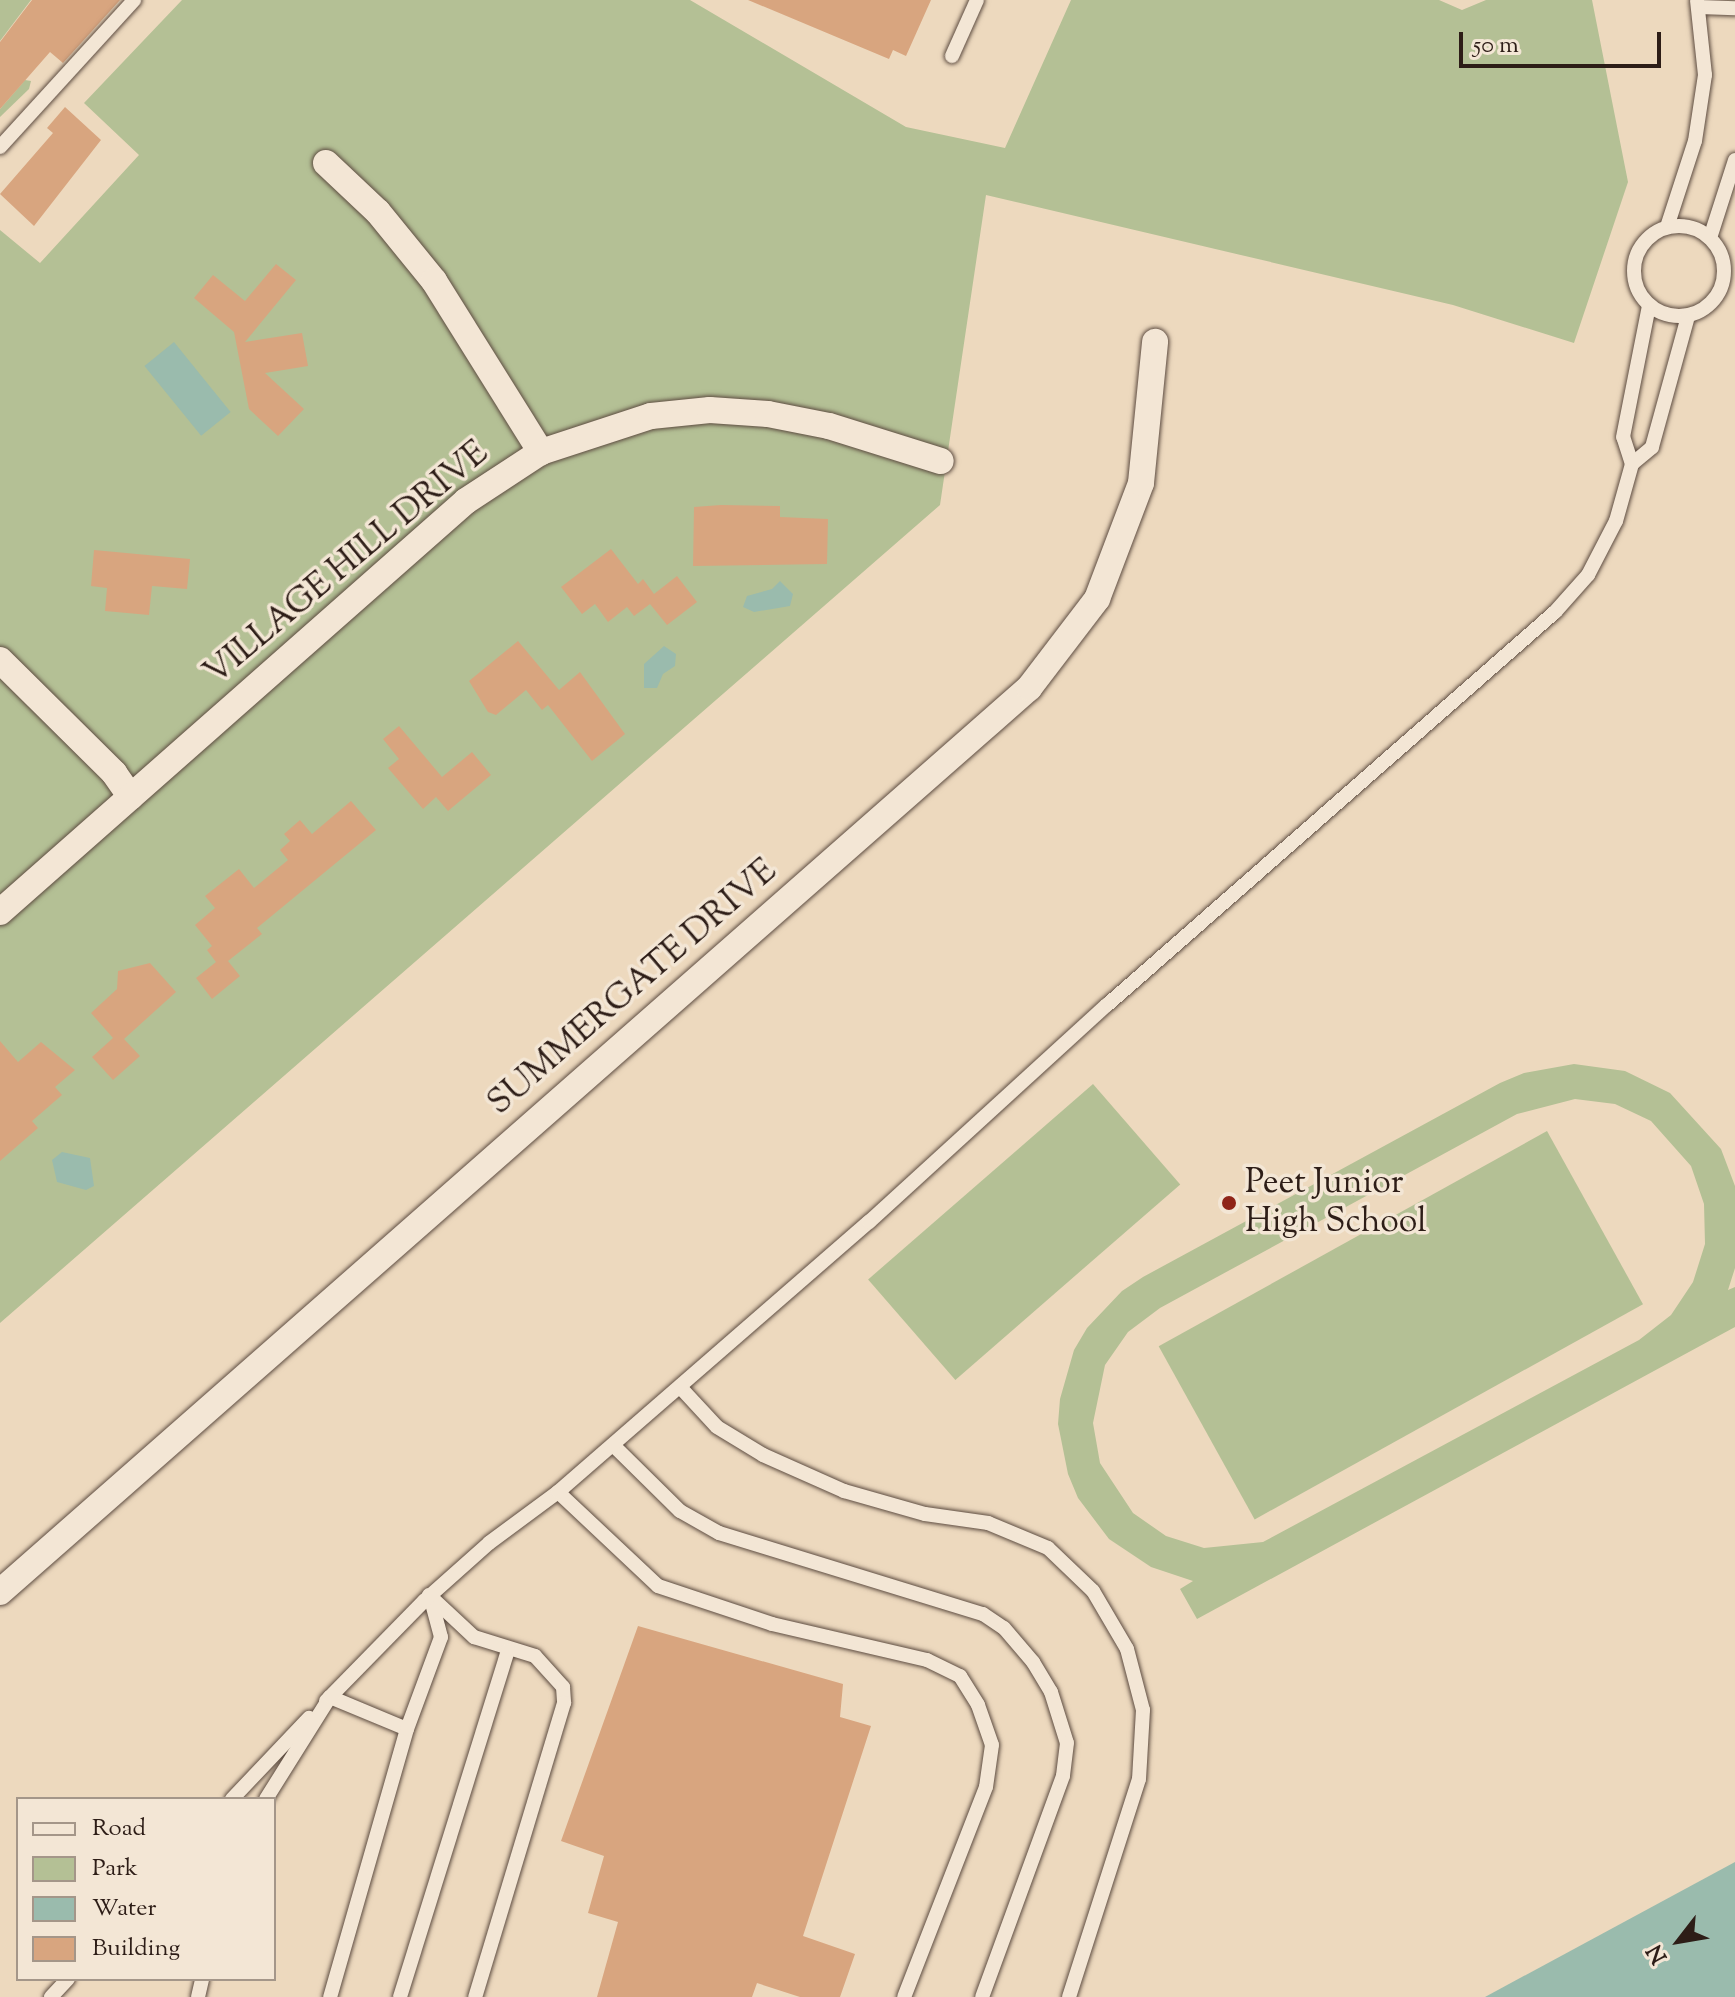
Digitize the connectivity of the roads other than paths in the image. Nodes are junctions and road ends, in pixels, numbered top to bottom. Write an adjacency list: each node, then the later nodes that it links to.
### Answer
1 (134, 0): 6 (lane)
2 (977, 0): 5 (lane)
3 (1698, 3): 4 (lane); 9 (lane)
4 (1735, 8)
5 (952, 56)
6 (0, 147)
7 (1735, 160): 10 (lane)
8 (326, 163): 14 (street)
9 (1667, 227): 10 (lane); 11 (lane)
10 (1710, 238): 12 (lane)
11 (1649, 306): 12 (lane); 16 (lane)
12 (1688, 316): 16 (lane)
13 (1155, 342): 23 (street, SUMMERGATE DRIVE)
14 (541, 452): 15 (street, VILLAGE HILL DRIVE); 18 (street, VILLAGE HILL DRIVE)
15 (941, 461)
16 (1632, 464): 20 (lane)
17 (0, 660): 18 (street)
18 (131, 797): 19 (street, VILLAGE HILL DRIVE)
19 (0, 912)
20 (680, 1387): 21 (lane); 37 (lane)
21 (613, 1445): 22 (lane); 36 (lane)
22 (558, 1492): 24 (lane); 35 (lane)
23 (0, 1592)
24 (429, 1595): 25 (lane); 26 (lane); 27 (lane)
25 (508, 1650): 33 (lane); 34 (lane)
26 (330, 1697): 27 (lane); 28 (lane); 29 (lane)
27 (407, 1729): 32 (lane)
28 (234, 1797)
29 (267, 1797)
30 (66, 1981): 31 (lane)
31 (51, 1997)
32 (330, 1997)
33 (400, 1997)
34 (475, 1997)
35 (904, 1997)
36 (982, 1997)
37 (1069, 1997)

